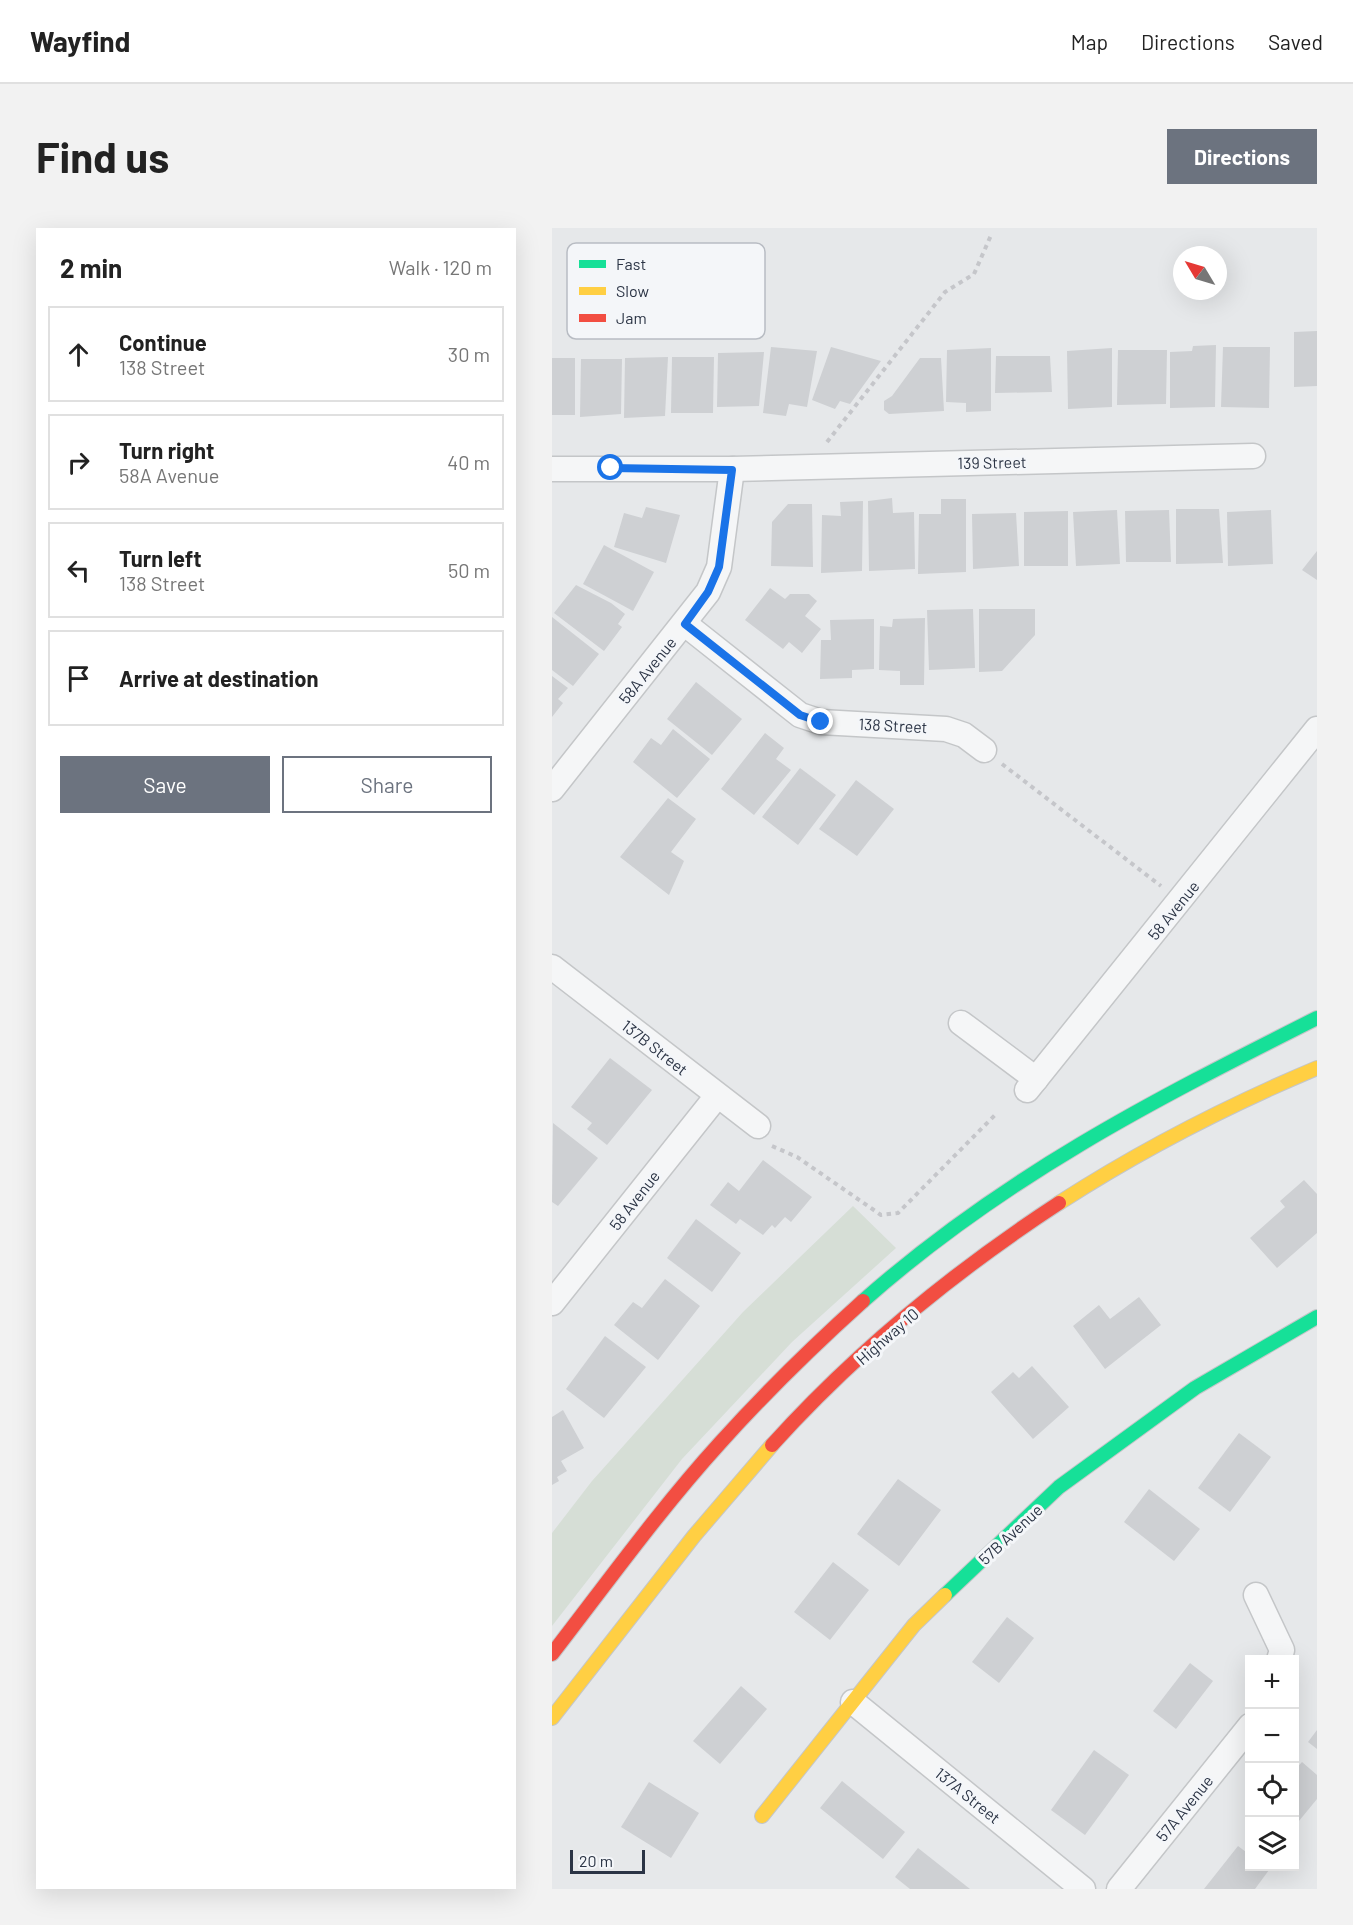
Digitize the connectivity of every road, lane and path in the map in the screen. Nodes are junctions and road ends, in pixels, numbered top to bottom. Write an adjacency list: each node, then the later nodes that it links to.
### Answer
1 (992, 233): 2 (path)
2 (819, 448)
3 (1253, 456): 5 (street, 139 Street)
4 (552, 469): 5 (street)
5 (732, 470): 6 (street, 58A Avenue)
6 (685, 624): 8 (street, 138 Street); 10 (street, 58A Avenue)
7 (1317, 729): 14 (street, 58 Avenue)
8 (984, 750)
9 (1020, 778): 11 (path)
10 (552, 789)
11 (1165, 889)
12 (552, 967): 16 (street, 137B Street)
13 (1317, 1018): 22 (main road)
14 (961, 1023)
15 (1317, 1068): 25 (main road, Highway 10)
16 (717, 1096): 18 (street, 137B Street); 19 (street, 58 Avenue)
17 (996, 1114): 18 (path)
18 (764, 1135)
19 (552, 1303)
20 (1317, 1317): 24 (main road, 57B Avenue)
21 (1256, 1595): 23 (street)
22 (552, 1654)
23 (1280, 1655)
24 (853, 1702): 27 (main road, 57B Avenue); 28 (street, 137A Street)
25 (552, 1718)
26 (1245, 1732): 29 (street, 57A Avenue)
27 (762, 1816)
28 (1083, 1889)
29 (1119, 1889)

